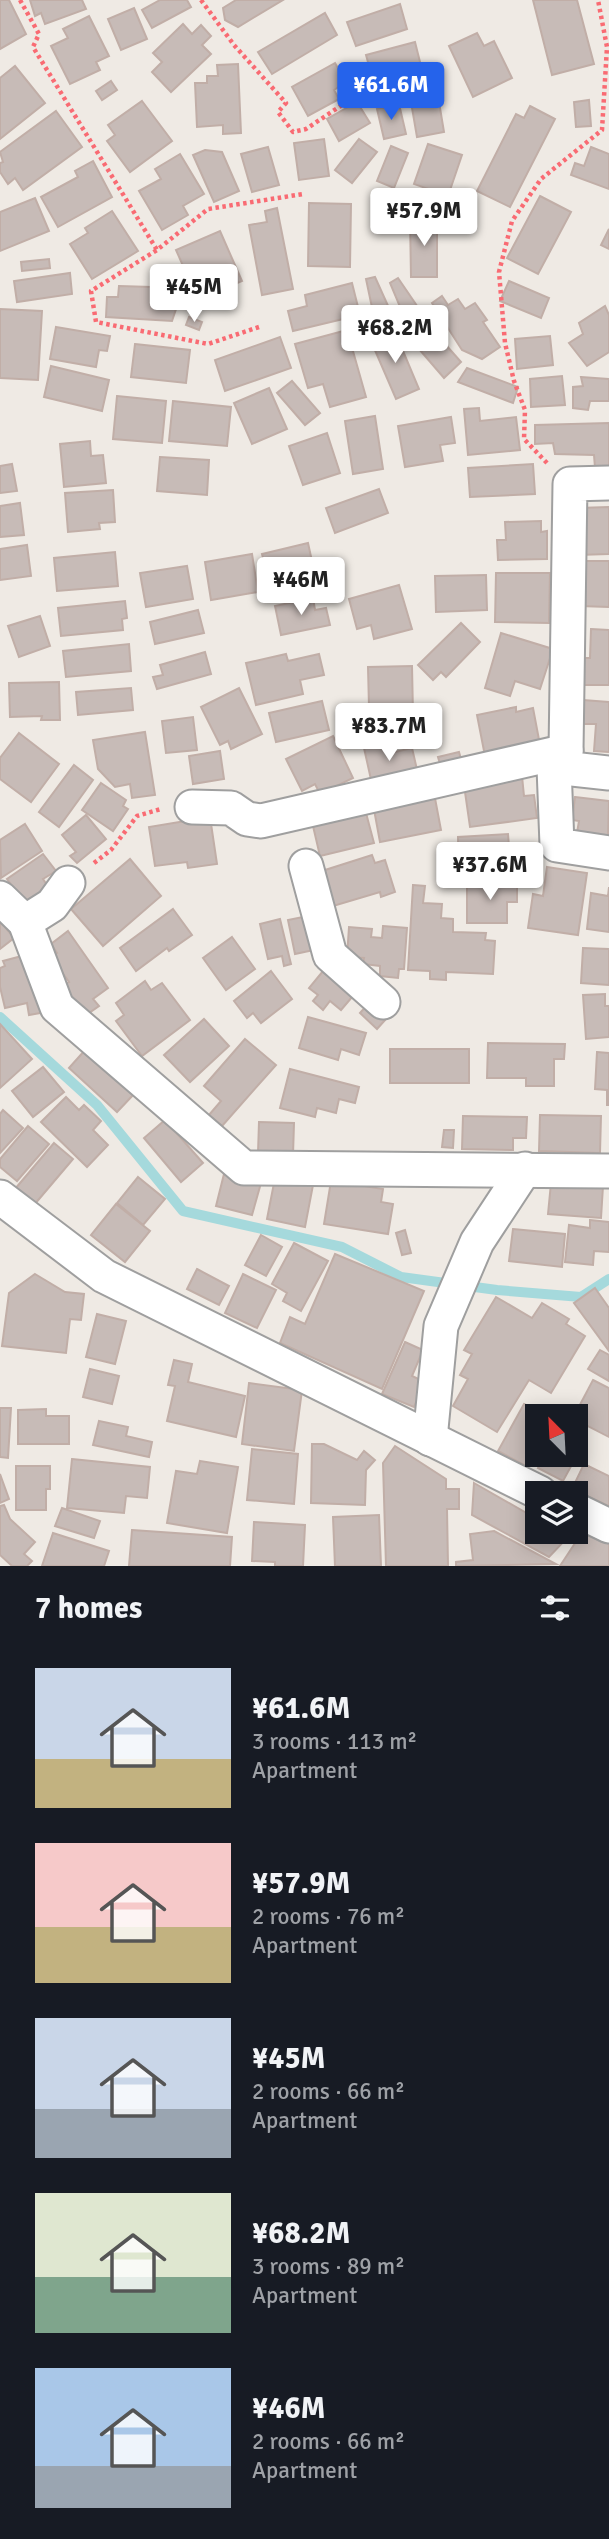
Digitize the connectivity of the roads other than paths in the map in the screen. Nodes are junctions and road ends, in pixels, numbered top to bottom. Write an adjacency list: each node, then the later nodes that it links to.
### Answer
1 (609, 483): 2 (street)
2 (560, 759): 3 (street); 4 (street); 5 (street)
3 (609, 773)
4 (192, 807)
5 (609, 853)
6 (306, 866): 10 (street)
7 (68, 883): 9 (street)
8 (0, 898): 9 (street)
9 (26, 922): 11 (street)
10 (383, 1002)
11 (525, 1169): 12 (street); 14 (street)
12 (609, 1171)
13 (0, 1197): 14 (street)
14 (430, 1439): 15 (street)
15 (525, 1486)
16 (588, 1516): 17 (street)
17 (609, 1526)

